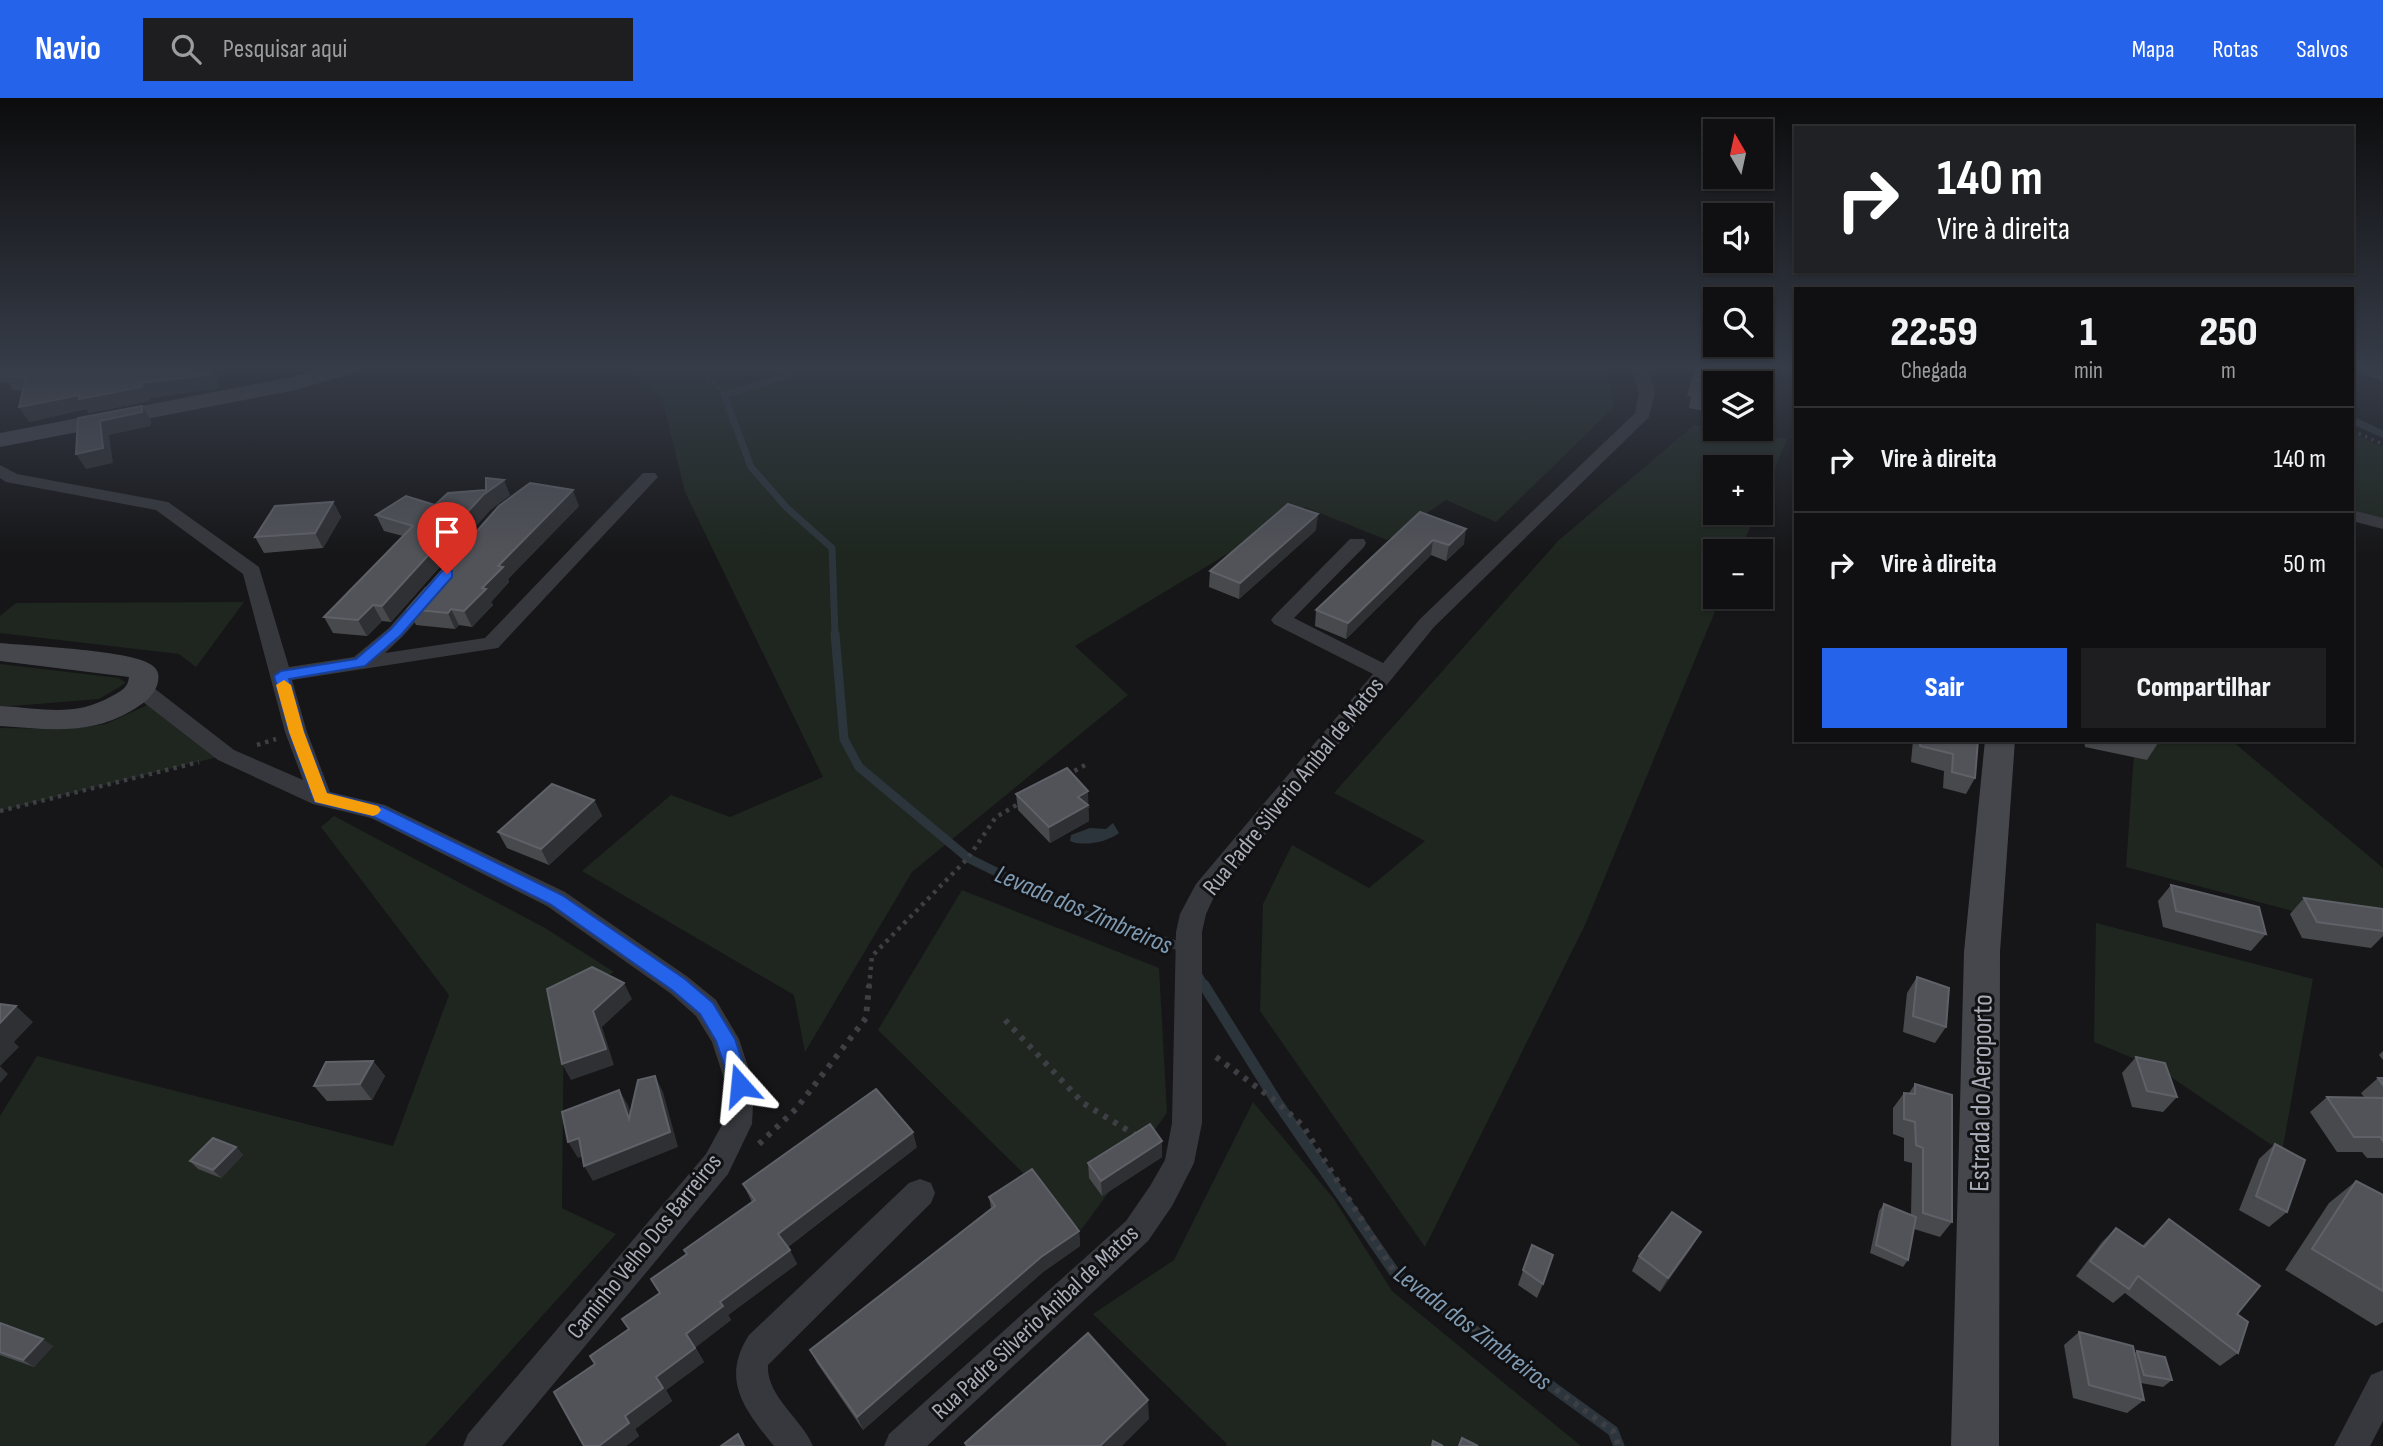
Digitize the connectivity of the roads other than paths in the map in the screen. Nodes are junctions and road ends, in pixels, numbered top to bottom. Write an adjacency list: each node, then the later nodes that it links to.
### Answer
1 (58, 429): 3 (main road)
2 (1628, 429): 14 (street, Rua Padre Silverio Anibal de Matos)
3 (0, 440)
4 (0, 470): 6 (street)
5 (649, 477): 13 (street)
6 (30, 482): 7 (street); 15 (street)
7 (0, 489)
8 (2354, 516): 9 (street)
9 (2383, 524)
10 (1357, 543): 14 (street)
11 (447, 574): 13 (street)
12 (0, 653): 16 (main road)
13 (360, 663): 15 (street)
14 (1385, 672): 24 (street, Rua Padre Silverio Anibal de Matos)
15 (281, 676): 19 (street)
16 (142, 690): 17 (main road); 19 (street, Caminho Velho Dos Barreiros)
17 (0, 716)
18 (2000, 742): 25 (main road, Estrada do Aeroporto)
19 (321, 798): 22 (street, Caminho Velho Dos Barreiros)
20 (920, 1193): 23 (street)
21 (2383, 1387): 26 (street)
22 (480, 1446)
23 (796, 1446)
24 (901, 1446)
25 (1975, 1446)
26 (2351, 1446)

